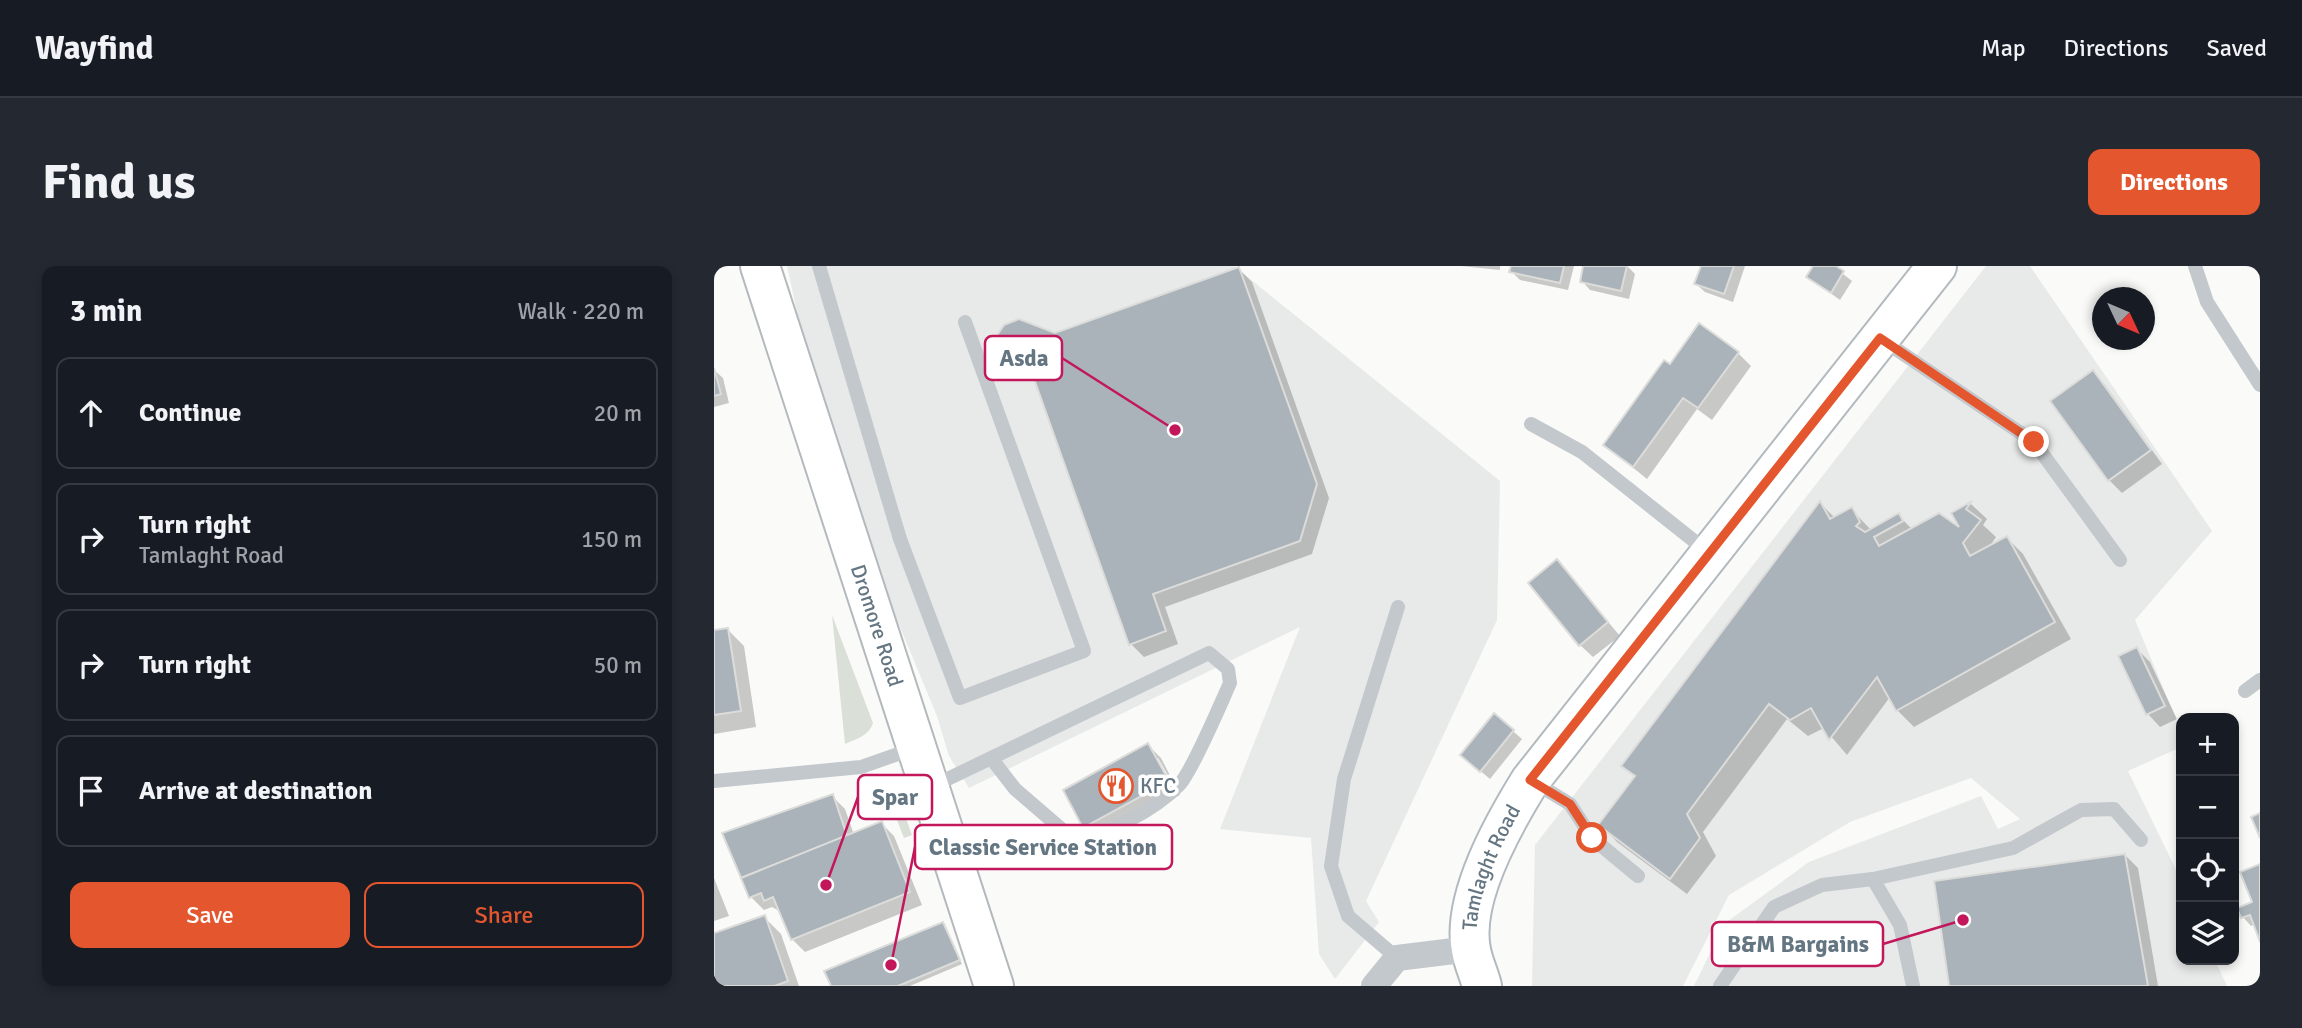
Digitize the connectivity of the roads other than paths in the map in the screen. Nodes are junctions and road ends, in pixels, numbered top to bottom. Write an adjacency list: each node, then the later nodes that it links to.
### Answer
1 (760, 266): 14 (main road, Dromore Road)
2 (819, 266): 5 (lane)
3 (1937, 266): 6 (main road, Tamlaght Road)
4 (2195, 266): 7 (lane)
5 (965, 322)
6 (1880, 338): 9 (main road, Tamlaght Road); 10 (lane)
7 (2260, 385)
8 (1531, 424): 9 (lane)
9 (1709, 553): 16 (main road, Tamlaght Road)
10 (2120, 560)
11 (1398, 607): 23 (lane)
12 (2260, 680): 13 (lane)
13 (2245, 691)
14 (917, 748): 17 (lane); 18 (main road, Dromore Road)
15 (991, 758): 15 (lane); 18 (lane)
16 (1530, 780): 20 (lane); 22 (main road, Tamlaght Road)
17 (714, 781)
18 (930, 788): 24 (main road, Dromore Road)
19 (2141, 841): 21 (lane)
20 (1638, 876)
21 (1873, 879): 27 (lane); 28 (lane)
22 (1470, 949): 23 (street); 26 (main road, Tamlaght Road)
23 (1397, 958): 25 (street)
24 (994, 986)
25 (1374, 986)
26 (1482, 986)
27 (1720, 986)
28 (1913, 986)

